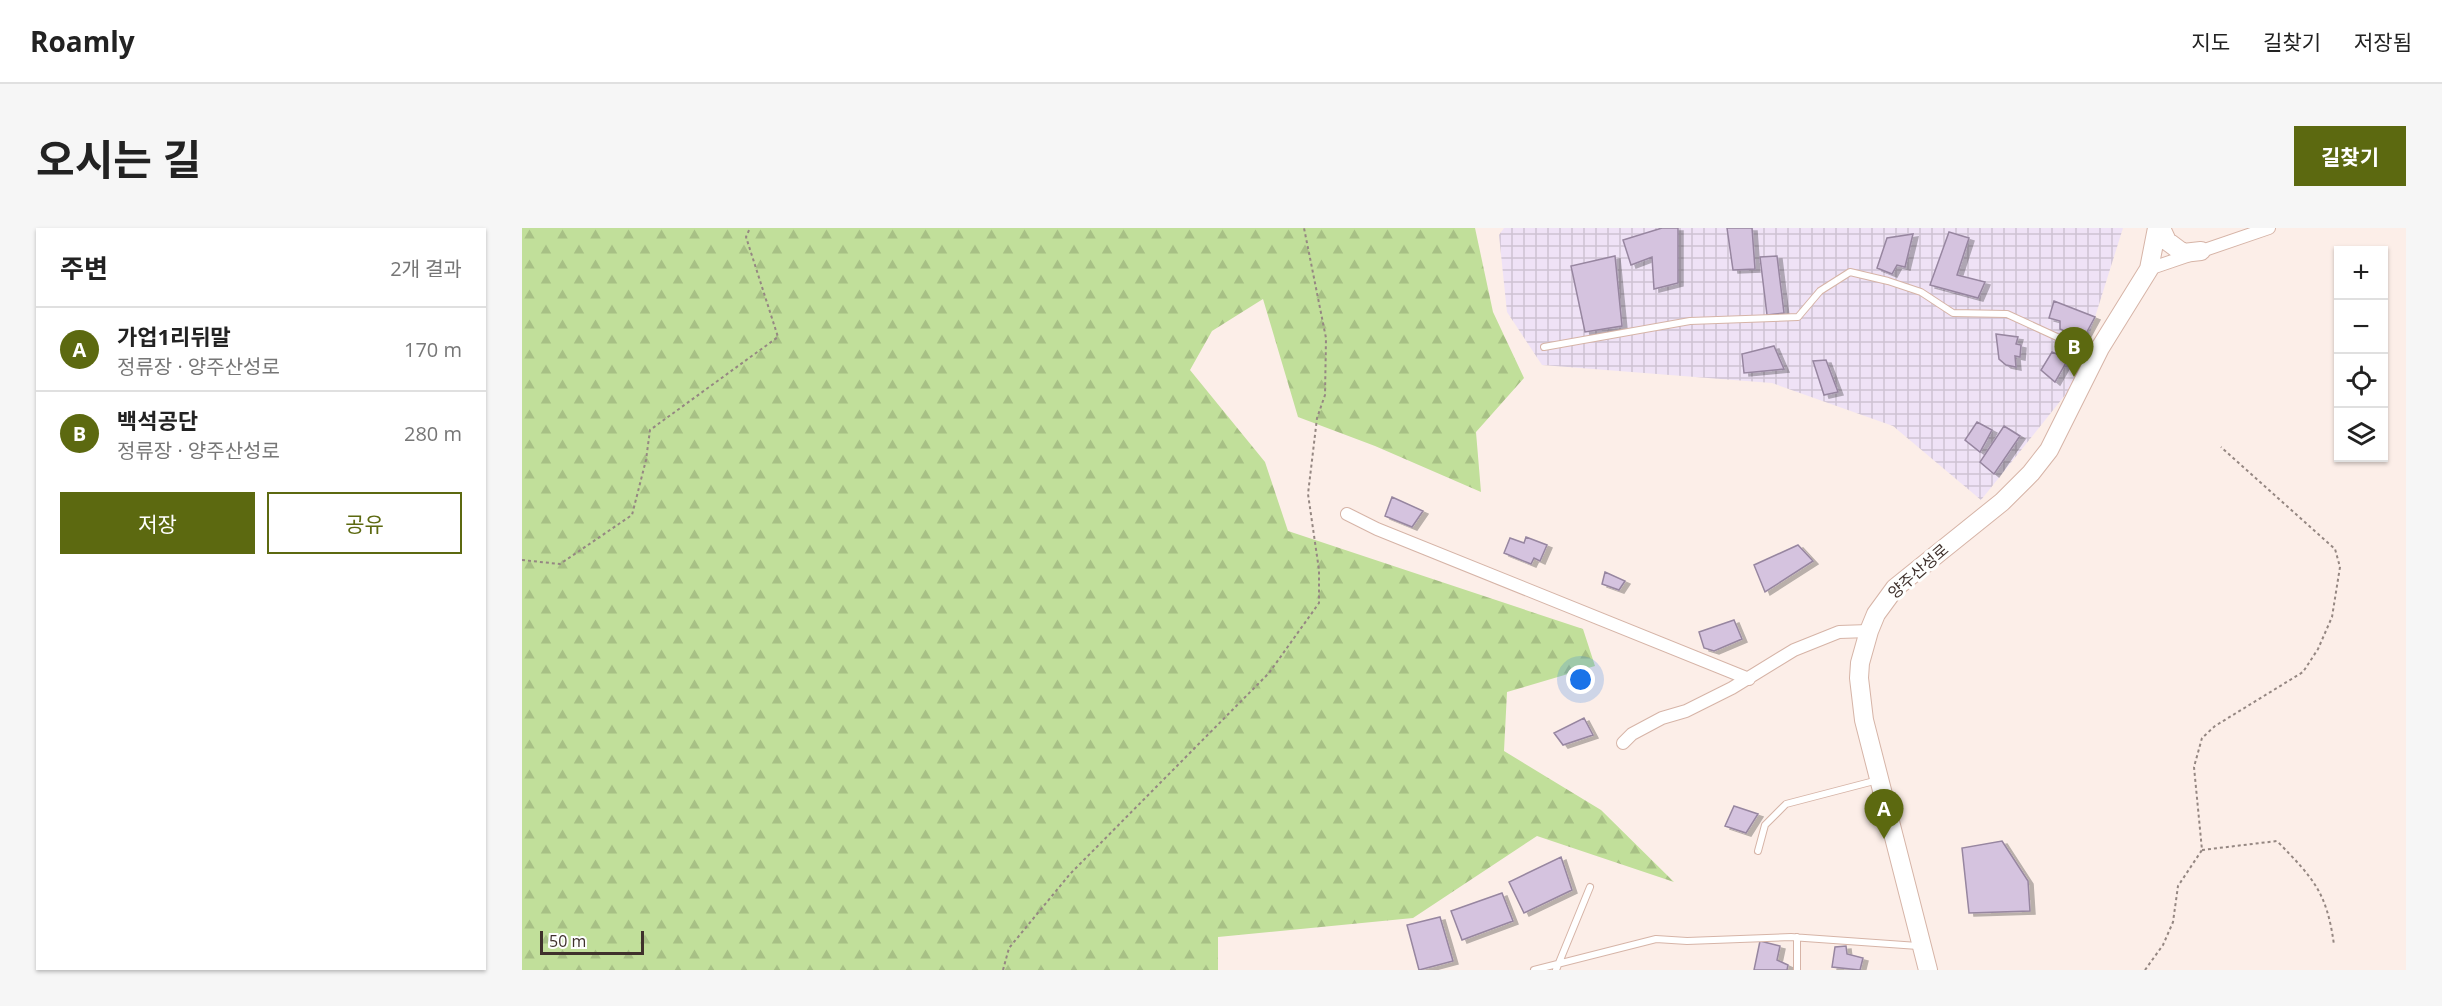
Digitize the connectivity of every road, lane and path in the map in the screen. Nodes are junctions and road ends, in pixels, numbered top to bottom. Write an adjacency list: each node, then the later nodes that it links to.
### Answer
1 (750, 228): 11 (path)
2 (1304, 228): 23 (path)
3 (2159, 228): 5 (street); 6 (street, 양주산성로)
4 (2269, 228): 5 (street)
5 (2201, 251): 6 (street)
6 (2149, 269): 8 (street, 양주산성로)
7 (1544, 346): 8 (lane)
8 (2097, 356): 12 (street, 양주산성로)
9 (2220, 447): 17 (path)
10 (1347, 514): 13 (street)
11 (522, 560)
12 (1869, 631): 13 (street); 15 (street, 양주산성로)
13 (1749, 680): 14 (street)
14 (1623, 743)
15 (1879, 779): 16 (lane); 21 (street, 양주산성로)
16 (1758, 850)
17 (2202, 850): 20 (path); 27 (path)
18 (1590, 887): 22 (lane)
19 (1797, 937): 21 (lane); 22 (lane); 25 (lane)
20 (2334, 945)
21 (1922, 946): 26 (street, 양주산성로)
22 (1557, 967): 24 (lane)
23 (1003, 970)
24 (1534, 970)
25 (1797, 970)
26 (1928, 970)
27 (2145, 970)

